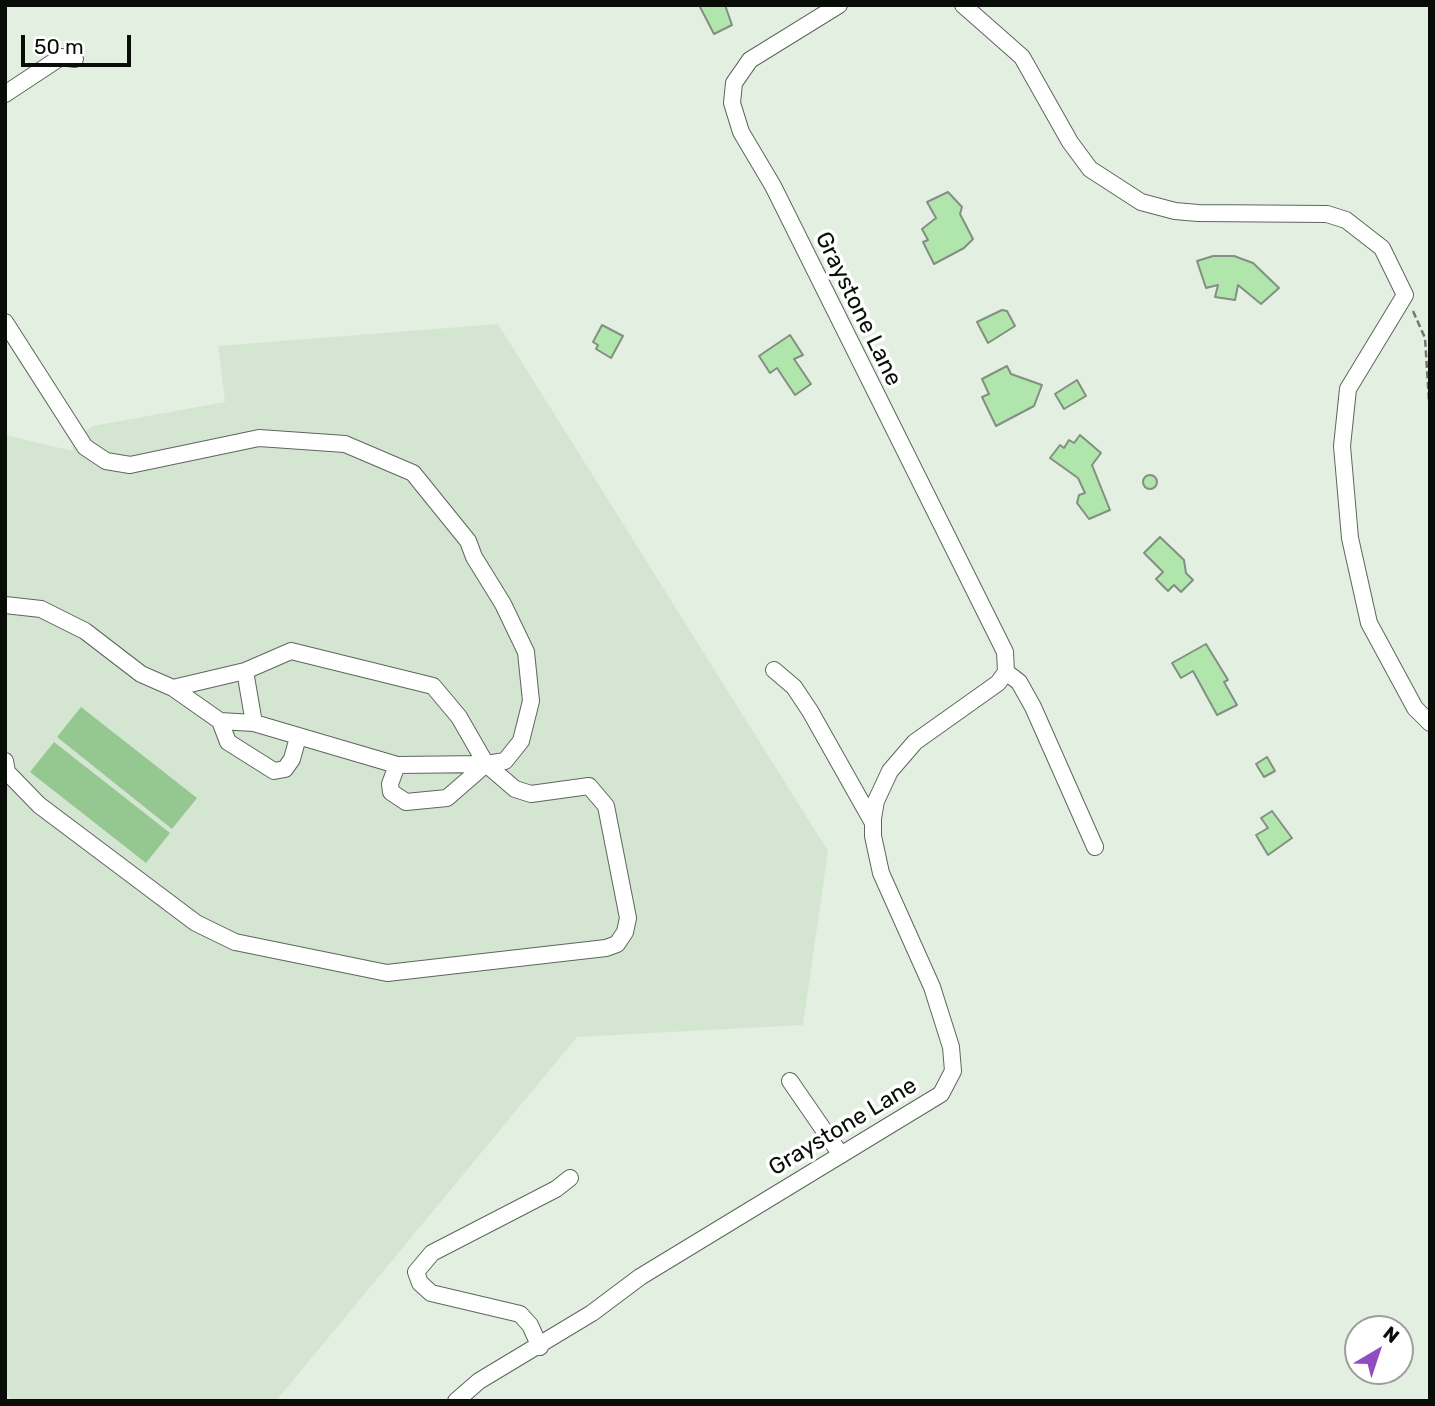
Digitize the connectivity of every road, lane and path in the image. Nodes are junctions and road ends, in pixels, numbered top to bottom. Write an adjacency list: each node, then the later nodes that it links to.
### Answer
1 (839, 5): 11 (street, Graystone Lane)
2 (963, 5): 5 (street)
3 (75, 59): 4 (street)
4 (5, 94)
5 (1405, 295): 7 (path); 15 (street)
6 (5, 323): 18 (street)
7 (1430, 417)
8 (5, 605): 12 (street)
9 (774, 670): 20 (street)
10 (245, 671): 12 (street); 14 (street); 18 (street)
11 (1006, 672): 20 (street, Graystone Lane); 21 (street, Graystone Lane)
12 (173, 688): 13 (street)
13 (220, 720): 14 (street); 16 (street)
14 (254, 723): 16 (street)
15 (1430, 723)
16 (298, 737): 19 (street)
17 (5, 761): 18 (street)
18 (486, 764): 19 (street); 19 (street)
19 (397, 765)
20 (872, 821): 23 (street, Graystone Lane)
21 (1095, 847)
22 (790, 1081): 23 (street)
23 (841, 1155): 25 (street, Graystone Lane)
24 (570, 1178): 25 (street)
25 (540, 1347): 26 (street, Graystone Lane)
26 (456, 1401)

